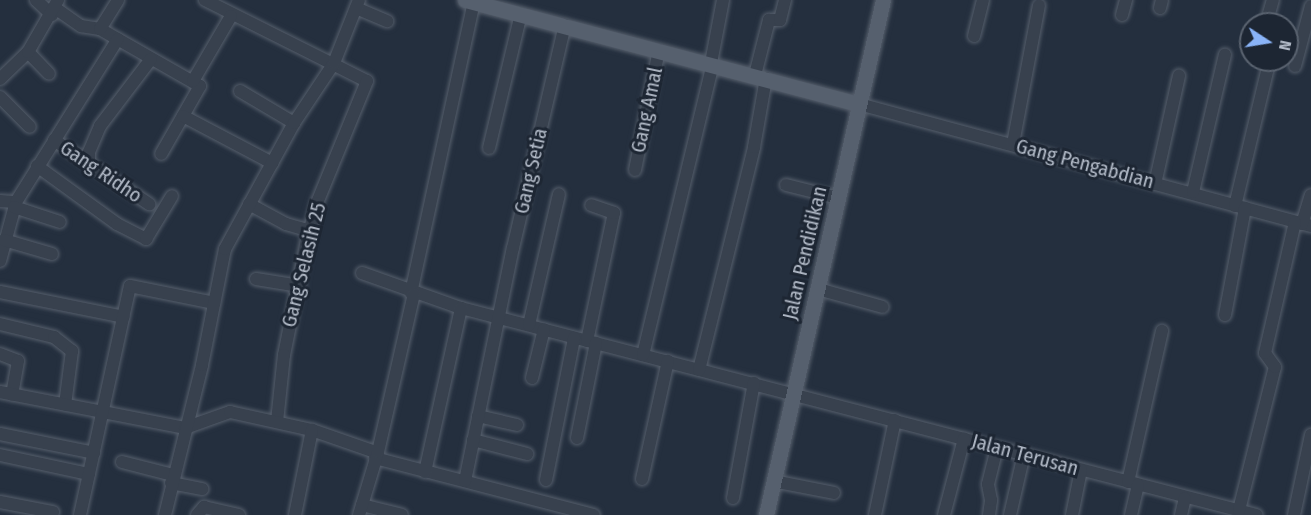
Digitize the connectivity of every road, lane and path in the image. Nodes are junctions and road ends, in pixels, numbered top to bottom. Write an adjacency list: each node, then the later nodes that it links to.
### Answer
1 (36, 0): 14 (street)
2 (118, 0): 20 (street)
3 (205, 0): 17 (street)
4 (723, 0): 29 (street)
5 (785, 0): 33 (street)
6 (883, 0): 38 (main road, Jalan Pendidikan)
7 (983, 0): 21 (street)
8 (1126, 0): 16 (street)
9 (470, 1): 11 (main road); 74 (street)
10 (357, 4): 18 (street); 28 (street)
11 (506, 5): 15 (main road)
12 (1039, 5): 43 (street)
13 (1311, 6): 24 (street)
14 (55, 8): 20 (street); 25 (street)
15 (521, 14): 19 (main road); 44 (street)
16 (1122, 15)
17 (231, 16): 28 (street); 35 (street)
18 (387, 21)
19 (565, 26): 23 (main road); 80 (street, Gang Setia)
20 (100, 29): 22 (street)
21 (974, 36)
22 (118, 39): 27 (street); 42 (street)
23 (659, 50): 29 (main road); 49 (street, Gang Amal)
24 (1299, 51)
25 (28, 52): 30 (street); 32 (street)
26 (1225, 55): 52 (street)
27 (151, 59): 35 (street); 47 (street)
28 (334, 62): 40 (street); 65 (street, Gang Selasih 25)
29 (712, 64): 33 (main road); 87 (street)
30 (3, 71)
31 (1267, 72): 62 (street)
32 (49, 74)
33 (761, 76): 38 (main road); 89 (street)
34 (1179, 76): 50 (street)
35 (193, 81): 39 (street)
36 (240, 91): 40 (street)
37 (0, 97): 41 (street)
38 (859, 104): 43 (street, Gang Pengabdian); 56 (main road, Jalan Pendidikan)
39 (183, 116): 45 (street); 46 (street)
40 (294, 123): 46 (street)
41 (30, 127)
42 (54, 140): 47 (street, Gang Ridho); 48 (street)
43 (1016, 145): 50 (street, Gang Pengabdian)
44 (489, 147)
45 (161, 154)
46 (272, 163): 59 (street)
47 (89, 165): 58 (street, Gang Ridho)
48 (37, 166): 55 (street); 61 (street)
49 (635, 170)
50 (1155, 184): 52 (street, Gang Pengabdian)
51 (786, 185): 56 (street)
52 (1193, 192): 62 (street, Gang Pengabdian)
53 (559, 194): 82 (street)
54 (1311, 195): 64 (street)
55 (172, 196)
56 (838, 198): 72 (main road, Jalan Pendidikan)
57 (0, 201): 61 (street)
58 (149, 204)
59 (249, 204): 65 (street); 75 (street)
60 (591, 204): 85 (street)
61 (15, 205): 63 (street); 66 (street)
62 (1240, 207): 64 (street, Gang Pengabdian); 78 (street)
63 (60, 222)
64 (1303, 224): 130 (street)
65 (310, 231): 71 (street, Gang Selasih 25)
66 (4, 240): 67 (street); 68 (street)
67 (52, 254)
68 (0, 261)
69 (362, 273): 74 (street, Jalan Terusan)
70 (256, 279): 71 (street)
71 (298, 286): 98 (street, Gang Selasih 25)
72 (818, 289): 76 (street); 93 (main road, Jalan Pendidikan)
73 (0, 291): 79 (street)
74 (412, 294): 77 (street, Jalan Terusan); 112 (street)
75 (214, 303): 79 (street); 100 (street)
76 (883, 307)
77 (461, 308): 80 (street, Jalan Terusan); 115 (street)
78 (1225, 315)
79 (124, 317): 95 (street)
80 (499, 317): 82 (street, Jalan Terusan); 96 (street, Gang Setia)
81 (0, 324): 94 (street)
82 (530, 325): 83 (street, Jalan Terusan)
83 (543, 329): 85 (street, Jalan Terusan); 90 (street)
84 (1162, 331): 122 (street)
85 (586, 340): 87 (street, Jalan Terusan); 104 (street); 119 (street)
86 (0, 354): 92 (street)
87 (643, 355): 88 (street, Jalan Terusan)
88 (668, 361): 89 (street, Jalan Terusan); 118 (street)
89 (699, 370): 91 (street, Jalan Terusan)
90 (532, 378)
91 (754, 383): 93 (street, Jalan Terusan); 125 (street)
92 (6, 393): 94 (street)
93 (795, 394): 97 (street, Jalan Terusan); 121 (main road, Jalan Pendidikan)
94 (65, 405): 95 (street)
95 (104, 412): 100 (street); 108 (street)
96 (478, 416): 99 (street); 106 (street, Gang Setia)
97 (895, 420): 105 (street, Jalan Terusan); 139 (street)
98 (277, 422): 100 (street); 101 (street)
99 (517, 425)
100 (185, 428): 117 (street)
101 (312, 430): 112 (street); 135 (street)
102 (0, 434): 108 (street)
103 (1311, 435): 146 (street)
104 (577, 438)
105 (964, 439): 107 (street, Jalan Terusan); 140 (street)
106 (473, 440): 109 (street); 120 (street, Gang Setia)
107 (997, 448): 110 (street, Jalan Terusan); 141 (street)
108 (94, 453): 116 (street)
109 (526, 454)
110 (1024, 454): 114 (street, Jalan Terusan); 142 (street)
111 (0, 455): 116 (street)
112 (377, 455): 115 (street); 128 (street)
113 (122, 462): 117 (street)
114 (1081, 470): 122 (street, Jalan Terusan); 143 (street)
115 (424, 471): 120 (street)
116 (89, 474): 131 (street)
117 (172, 479): 123 (street); 132 (street)
118 (642, 479)
119 (546, 480)
120 (465, 481): 137 (street)
121 (773, 481): 124 (street); 138 (main road, Jalan Pendidikan)
122 (1133, 484): 126 (street, Jalan Terusan); 144 (street)
123 (202, 489)
124 (834, 494)
125 (733, 498)
126 (1185, 498): 130 (street, Jalan Terusan); 145 (street)
127 (0, 502): 129 (street)
128 (360, 510): 136 (street)
129 (53, 512)
130 (1246, 513)
131 (80, 515)
132 (165, 515)
133 (197, 515): 134 (street)
134 (239, 515)
135 (295, 515)
136 (402, 515)
137 (594, 515)
138 (766, 515)
139 (875, 515)
140 (944, 515)
141 (988, 515)
142 (1010, 515)
143 (1072, 515)
144 (1131, 515)
145 (1181, 515)
146 (1294, 515)

